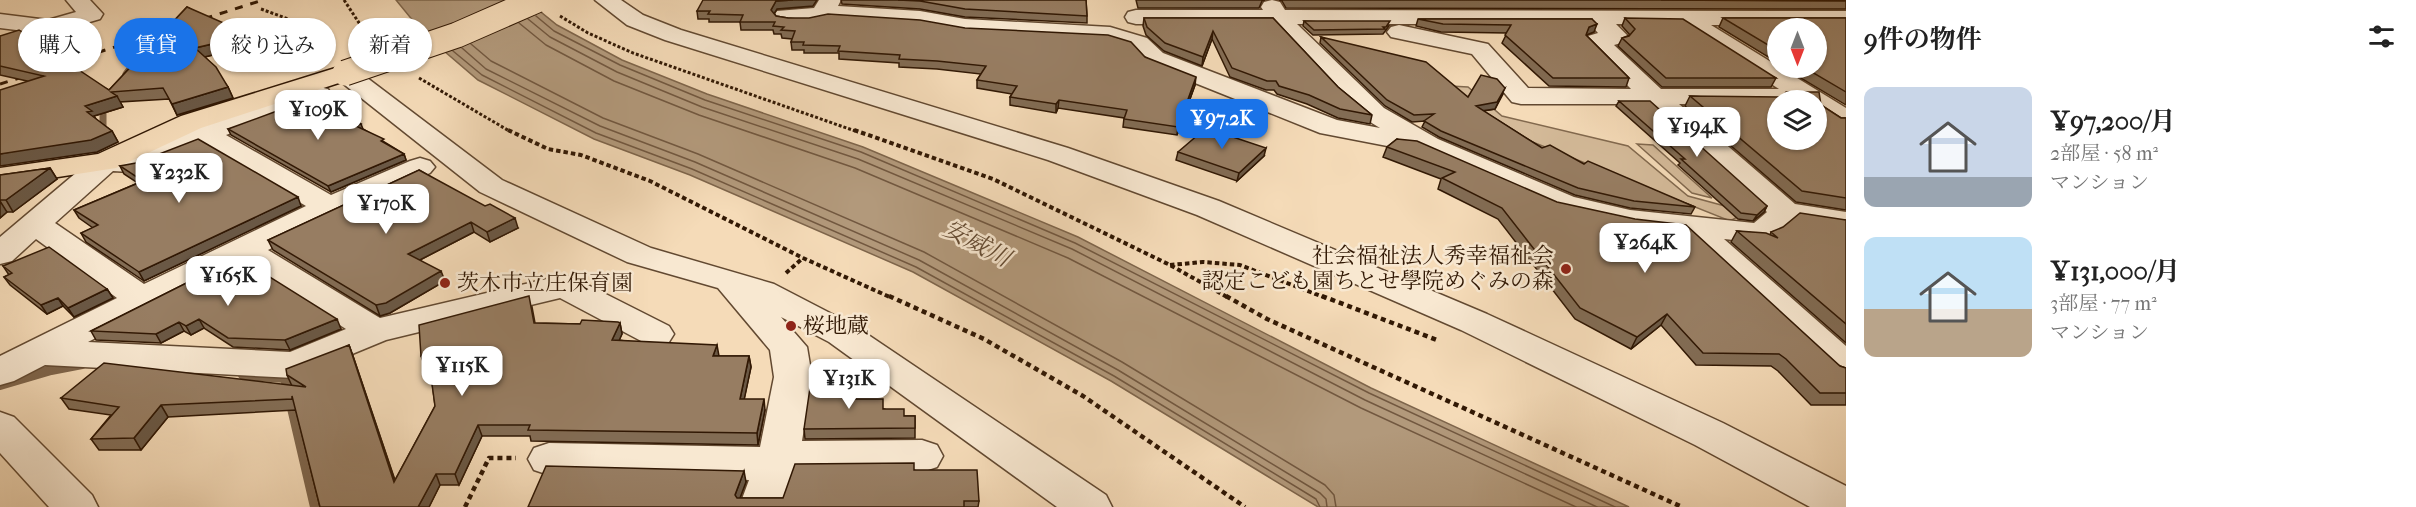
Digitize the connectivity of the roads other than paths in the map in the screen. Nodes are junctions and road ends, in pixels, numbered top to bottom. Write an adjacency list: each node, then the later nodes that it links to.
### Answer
1 (77, 0): 15 (street)
2 (606, 0): 46 (street)
3 (1498, 0): 12 (street)
4 (1659, 0): 14 (street)
5 (546, 6): 16 (main road, bridge)
6 (828, 6): 8 (street); 11 (street)
7 (1273, 9): 9 (street); 11 (street); 24 (street)
8 (785, 16)
9 (1370, 18): 12 (street); 19 (street)
10 (1846, 18): 14 (street)
11 (1133, 19): 24 (street)
12 (1512, 19): 13 (street)
13 (1593, 19): 14 (street); 19 (street)
14 (1688, 19): 17 (street)
15 (0, 21)
16 (345, 73): 25 (main road); 35 (street)
17 (1798, 90)
18 (319, 95): 23 (street)
19 (1654, 96): 20 (street); 29 (street)
20 (1767, 99)
21 (1827, 108): 22 (street)
22 (1846, 120)
23 (204, 134): 25 (street); 28 (street)
24 (1428, 145): 32 (street)
25 (106, 162): 27 (main road); 31 (street)
26 (420, 167): 28 (street)
27 (0, 177)
28 (329, 207): 33 (street)
29 (1786, 212): 30 (street); 32 (street)
30 (1842, 223)
31 (35, 224): 34 (street); 36 (street)
32 (1691, 226): 40 (street)
33 (244, 250): 36 (street); 37 (street)
34 (0, 254)
35 (730, 281): 44 (street); 49 (street)
36 (142, 299): 39 (street)
37 (375, 330): 38 (street); 39 (street)
38 (656, 334)
39 (42, 352): 41 (street)
40 (1846, 368)
41 (0, 372)
42 (0, 427): 47 (street)
43 (922, 456): 44 (street)
44 (779, 457): 45 (street); 48 (street)
45 (549, 459)
46 (1846, 506)
47 (76, 507)
48 (761, 507)
49 (1090, 507)

